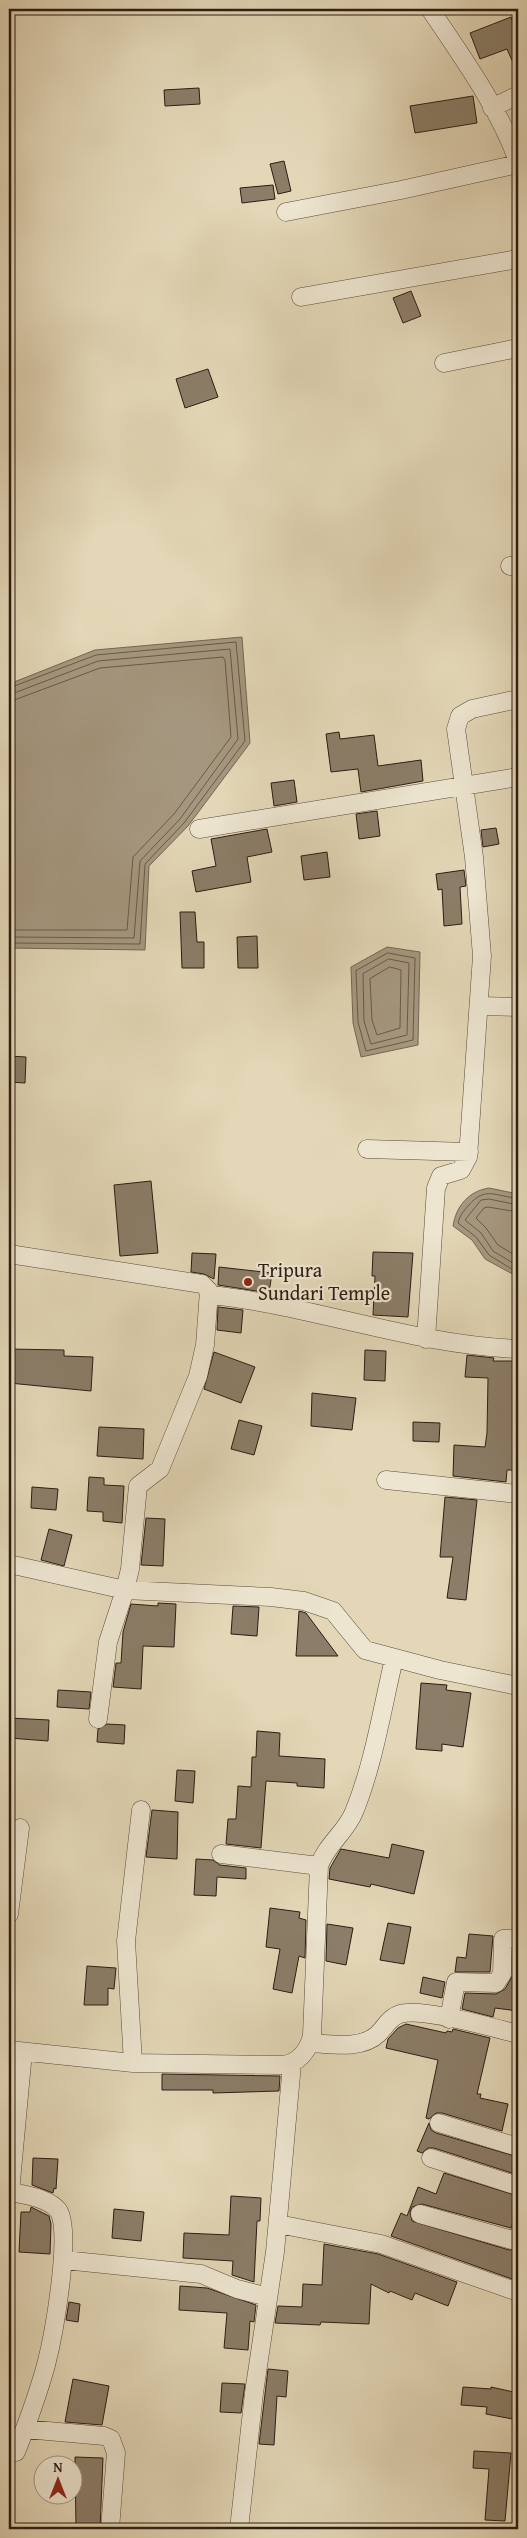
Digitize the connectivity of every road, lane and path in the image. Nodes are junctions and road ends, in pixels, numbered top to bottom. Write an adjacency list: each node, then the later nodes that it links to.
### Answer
1 (430, 9): 3 (street)
2 (518, 95): 3 (street)
3 (492, 108): 4 (street)
4 (518, 162): 5 (street)
5 (286, 212)
6 (518, 259): 7 (street)
7 (301, 297)
8 (518, 348): 9 (street)
9 (444, 363)
10 (518, 699): 12 (street)
11 (518, 777): 12 (street)
12 (463, 787): 13 (street); 14 (street)
13 (199, 829)
14 (480, 1006): 15 (street); 17 (street)
15 (518, 1007)
16 (367, 1149): 17 (street)
17 (469, 1152): 20 (street)
18 (9, 1254): 19 (street)
19 (211, 1295): 20 (street); 25 (street)
20 (426, 1339): 21 (street)
21 (518, 1349)
22 (386, 1480): 23 (street)
23 (518, 1494)
24 (9, 1564): 25 (street)
25 (125, 1590): 26 (street); 28 (street)
26 (394, 1658): 27 (street); 32 (street)
27 (518, 1686)
28 (98, 1719)
29 (141, 1810): 40 (street)
30 (20, 1828): 33 (street)
31 (222, 1854): 32 (street)
32 (320, 1866): 38 (street)
33 (11, 1872): 34 (street)
34 (9, 1914)
35 (518, 1938): 36 (street)
36 (448, 2019): 37 (street); 38 (street)
37 (518, 2034)
38 (310, 2043): 41 (street)
39 (16, 2051): 40 (street); 46 (street)
40 (133, 2063): 41 (street)
41 (292, 2064): 48 (street)
42 (439, 2123): 43 (street)
43 (518, 2147)
44 (431, 2158): 45 (street)
45 (518, 2186)
46 (9, 2192): 50 (street)
47 (420, 2214): 49 (street)
48 (278, 2224): 51 (street); 52 (street)
49 (518, 2236)
50 (64, 2260): 52 (street); 53 (street)
51 (518, 2292)
52 (268, 2297): 56 (street)
53 (25, 2429): 54 (street); 55 (street)
54 (16, 2452)
55 (110, 2529)
56 (239, 2529)

